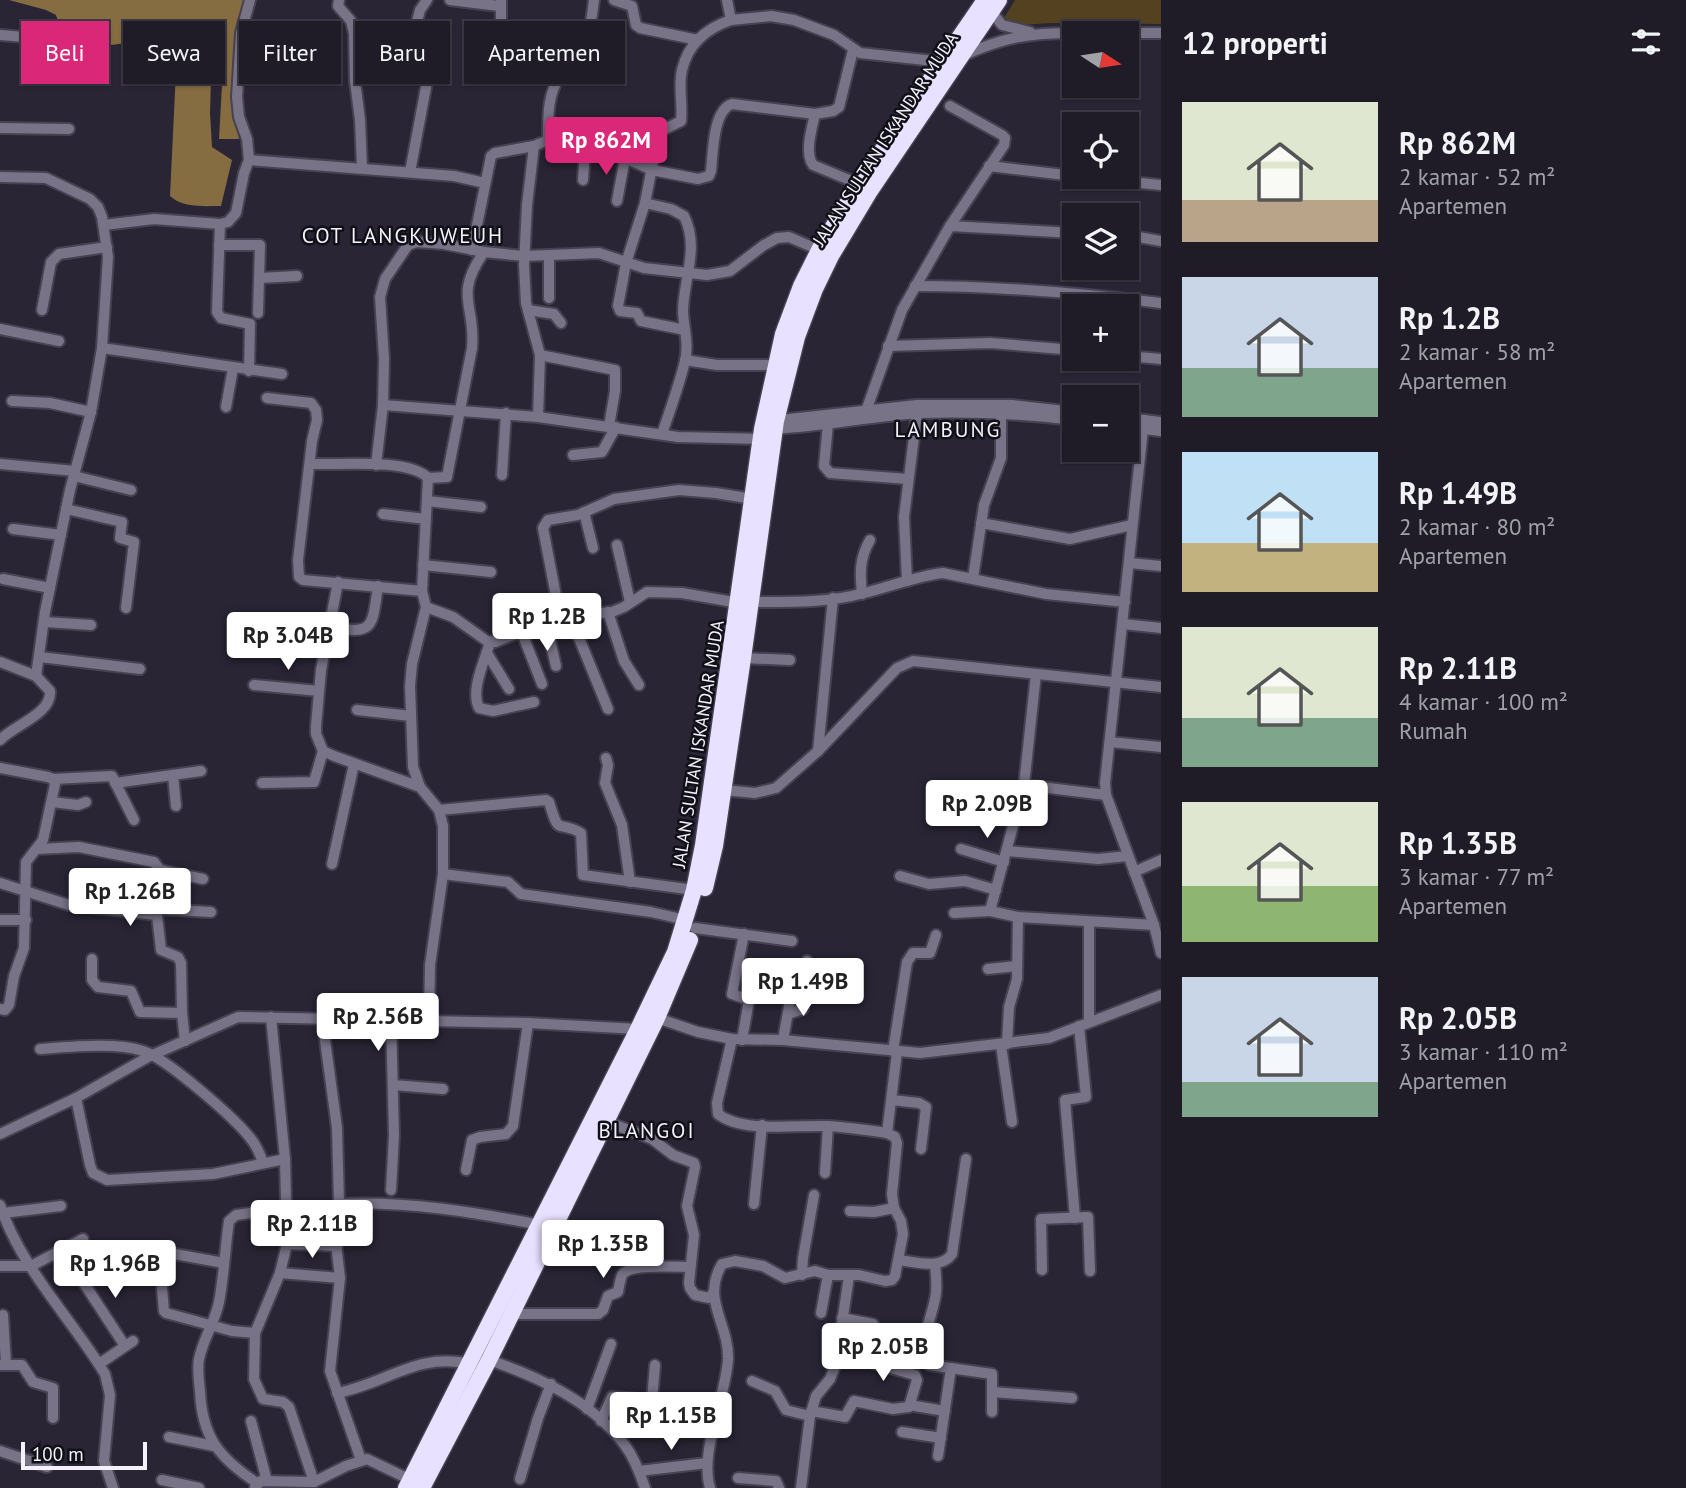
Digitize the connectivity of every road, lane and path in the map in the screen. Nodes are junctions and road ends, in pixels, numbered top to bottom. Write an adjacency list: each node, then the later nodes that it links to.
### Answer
1 (250, 0): 32 (street)
2 (339, 0): 34 (street)
3 (427, 0): 36 (street)
4 (450, 0): 8 (street)
5 (594, 0): 12 (street)
6 (614, 0): 19 (street)
7 (727, 0): 10 (street)
8 (500, 3): 11 (street)
9 (992, 4): 13 (street); 21 (highway, JALAN SULTAN ISKANDAR MUDA); 22 (highway, JALAN SULTAN ISKANDAR MUDA)
10 (731, 20): 19 (street); 20 (street)
11 (501, 21)
12 (590, 21)
13 (1036, 33): 14 (street); 21 (street)
14 (1062, 33)
15 (1139, 33): 16 (street)
16 (1161, 33)
17 (0, 35): 18 (street)
18 (21, 37)
19 (698, 40): 35 (street)
20 (853, 50): 22 (street); 25 (street)
21 (961, 57): 104 (highway, JALAN SULTAN ISKANDAR MUDA)
22 (944, 62): 42 (highway, JALAN SULTAN ISKANDAR MUDA)
23 (557, 84): 28 (street)
24 (950, 106): 33 (street)
25 (815, 114): 35 (street); 42 (street)
26 (0, 128): 27 (street)
27 (69, 129)
28 (548, 140): 29 (street); 30 (street)
29 (583, 142): 31 (street); 39 (street)
30 (534, 146): 40 (street); 58 (street)
31 (625, 158): 35 (street); 44 (street)
32 (249, 160): 34 (street); 46 (street)
33 (989, 166): 37 (street); 48 (street)
34 (362, 167): 36 (street)
35 (652, 170): 45 (street)
36 (410, 172): 40 (street)
37 (1062, 175)
38 (0, 177): 47 (street)
39 (583, 180)
40 (485, 183): 54 (street)
41 (1139, 183): 43 (street)
42 (859, 184): 55 (highway, JALAN SULTAN ISKANDAR MUDA)
43 (1161, 185)
44 (617, 201)
45 (645, 204): 59 (street); 60 (street)
46 (220, 224): 47 (street); 52 (street)
47 (104, 225): 53 (street)
48 (950, 226): 49 (street); 63 (street)
49 (1062, 232)
50 (1139, 237): 51 (street)
51 (1161, 241)
52 (219, 245): 62 (street); 82 (street)
53 (107, 247): 66 (street); 74 (street)
54 (472, 250): 56 (street); 86 (street)
55 (819, 250): 60 (street); 80 (highway, JALAN SULTAN ISKANDAR MUDA)
56 (484, 253): 58 (street); 89 (street)
57 (549, 255): 58 (street); 59 (street); 64 (street)
58 (524, 256): 67 (street)
59 (625, 263): 60 (street); 71 (street)
60 (688, 273): 71 (street)
61 (297, 276): 62 (street)
62 (259, 278): 68 (street)
63 (915, 286): 65 (street); 73 (street)
64 (549, 298)
65 (1161, 303)
66 (42, 310)
67 (528, 310): 69 (street); 76 (street)
68 (258, 313)
69 (561, 323)
70 (0, 329): 72 (street)
71 (685, 330): 79 (street)
72 (58, 341)
73 (888, 346): 75 (street); 90 (street)
74 (103, 348): 81 (street); 92 (street)
75 (1062, 349)
76 (540, 355): 96 (street); 102 (street)
77 (1139, 357): 78 (street)
78 (1161, 359)
79 (685, 360): 80 (street); 106 (street)
80 (775, 365): 104 (highway, JALAN SULTAN ISKANDAR MUDA)
81 (233, 369): 82 (street); 87 (street)
82 (249, 371): 83 (street)
83 (282, 374)
84 (267, 398): 109 (street)
85 (12, 401): 92 (street)
86 (383, 405): 89 (street); 110 (street)
87 (226, 407)
88 (952, 408): 90 (street); 91 (street); 93 (street); 95 (street)
89 (461, 411): 94 (street); 113 (street)
90 (866, 411): 104 (street)
91 (1062, 411)
92 (91, 412): 111 (street)
93 (1001, 412): 97 (street); 123 (street)
94 (506, 413): 96 (street); 112 (street)
95 (917, 413): 100 (street); 114 (street)
96 (538, 416): 102 (street)
97 (1062, 419)
98 (1161, 422): 101 (street)
99 (1139, 423): 101 (street)
100 (828, 424): 104 (street); 114 (street)
101 (1144, 425): 103 (street); 105 (street); 124 (street)
102 (613, 426): 106 (street); 107 (street)
103 (1139, 426)
104 (768, 430): 106 (street); 116 (highway, JALAN SULTAN ISKANDAR MUDA); 143 (highway, JALAN SULTAN ISKANDAR MUDA)
105 (1161, 431)
106 (662, 434)
107 (573, 455)
108 (0, 464): 111 (street)
109 (310, 464): 110 (street); 137 (street)
110 (376, 465): 113 (street)
111 (74, 473): 115 (street); 119 (street)
112 (502, 475)
113 (428, 478): 117 (street)
114 (908, 479): 136 (street)
115 (131, 490)
116 (753, 499): 120 (street); 143 (highway, JALAN SULTAN ISKANDAR MUDA)
117 (427, 501): 118 (street); 122 (street)
118 (481, 508)
119 (66, 509): 126 (street); 147 (street)
120 (584, 512): 129 (street); 149 (street)
121 (383, 514): 122 (street)
122 (426, 520): 131 (street)
123 (981, 523): 124 (street); 134 (street)
124 (1132, 525): 130 (street)
125 (13, 528): 126 (street)
126 (61, 535): 139 (street)
127 (870, 540): 141 (street)
128 (617, 545): 145 (street)
129 (593, 548)
130 (1129, 563): 132 (street); 144 (street)
131 (423, 565): 133 (street); 140 (street)
132 (1161, 566)
133 (491, 572)
134 (973, 578): 136 (street); 144 (street)
135 (3, 579): 139 (street)
136 (907, 581): 141 (street)
137 (338, 582): 138 (street); 154 (street)
138 (379, 586): 140 (street); 154 (street)
139 (50, 587): 150 (street)
140 (422, 591): 146 (street)
141 (862, 594): 142 (street)
142 (833, 598): 143 (street); 181 (street)
143 (745, 602): 145 (street); 159 (highway, JALAN SULTAN ISKANDAR MUDA); 213 (highway, JALAN SULTAN ISKANDAR MUDA)
144 (1125, 602): 152 (street)
145 (630, 603): 148 (street)
146 (426, 607): 157 (street); 176 (street)
147 (126, 608)
148 (608, 612): 149 (street); 169 (street)
149 (565, 616): 151 (street); 174 (street)
150 (45, 622): 153 (street); 158 (street)
151 (546, 623): 156 (street); 162 (street)
152 (1124, 624): 155 (street); 166 (street)
153 (91, 625)
154 (330, 627): 172 (street)
155 (1161, 628)
156 (522, 633): 157 (street); 167 (street)
157 (488, 648): 171 (street); 173 (street)
158 (40, 657): 163 (street); 165 (street)
159 (743, 659): 160 (street); 192 (highway, JALAN SULTAN ISKANDAR MUDA)
160 (790, 660)
161 (0, 662): 165 (street)
162 (556, 666)
163 (140, 668)
164 (1036, 674): 166 (street); 181 (street); 190 (street)
165 (36, 676): 177 (street)
166 (1118, 682): 170 (street); 178 (street)
167 (542, 684)
168 (254, 685): 172 (street)
169 (639, 685)
170 (1161, 687)
171 (509, 689)
172 (319, 691): 180 (street)
173 (534, 702)
174 (608, 709)
175 (357, 710): 176 (street)
176 (411, 716): 191 (street)
177 (0, 740)
178 (1110, 742): 179 (street); 193 (street)
179 (1161, 747)
180 (323, 751): 183 (street); 189 (street)
181 (818, 751): 192 (street)
182 (606, 758): 210 (street)
183 (354, 764): 191 (street); 204 (street)
184 (0, 768): 187 (street)
185 (201, 772): 186 (street)
186 (173, 775): 188 (street); 196 (street)
187 (53, 779): 188 (street); 194 (street)
188 (115, 783): 198 (street)
189 (262, 783)
190 (1024, 785): 193 (street); 201 (street)
191 (420, 787): 197 (street)
192 (723, 790): 223 (highway, JALAN SULTAN ISKANDAR MUDA)
193 (1106, 795): 202 (street)
194 (52, 802): 195 (street); 199 (street)
195 (86, 802)
196 (176, 806)
197 (439, 810): 207 (street); 210 (street)
198 (134, 820)
199 (37, 849): 205 (street); 212 (street)
200 (961, 849): 201 (street)
201 (1005, 856): 202 (street); 214 (street)
202 (1128, 856): 206 (street)
203 (1161, 860): 206 (street)
204 (332, 864)
205 (160, 870): 209 (street); 216 (street)
206 (1134, 872): 224 (street)
207 (443, 874): 223 (street); 242 (street)
208 (900, 876): 214 (street)
209 (204, 879)
210 (630, 882): 213 (street)
211 (0, 883): 212 (street)
212 (26, 890): 216 (street); 221 (street)
213 (694, 890): 223 (highway, JALAN SULTAN ISKANDAR MUDA)
214 (996, 890): 215 (street)
215 (990, 911): 218 (street); 219 (street)
216 (157, 912): 217 (street); 236 (street)
217 (211, 912)
218 (954, 913)
219 (1018, 918): 222 (street); 231 (street)
220 (0, 920): 221 (street)
221 (26, 920): 235 (street)
222 (1089, 922): 224 (street); 244 (street)
223 (690, 924): 225 (street); 240 (highway, JALAN SULTAN ISKANDAR MUDA); 245 (highway, JALAN SULTAN ISKANDAR MUDA)
224 (1154, 925): 228 (street)
225 (744, 934): 227 (street); 246 (street)
226 (936, 935): 251 (street)
227 (792, 941)
228 (1161, 953)
229 (92, 959): 236 (street)
230 (807, 961): 237 (street)
231 (1017, 966): 232 (street); 249 (street)
232 (988, 969)
233 (792, 990): 237 (street)
234 (1161, 995): 244 (street)
235 (0, 1009)
236 (182, 1013): 248 (street)
237 (788, 1014): 247 (street)
238 (271, 1017): 239 (street); 248 (street); 265 (street)
239 (322, 1018): 241 (street); 271 (street)
240 (657, 1018): 246 (street); 257 (highway, JALAN SULTAN ISKANDAR MUDA)
241 (391, 1020): 242 (street); 253 (street)
242 (429, 1020): 243 (street)
243 (528, 1023): 245 (street); 267 (street)
244 (1084, 1024): 249 (street); 278 (street)
245 (638, 1029): 279 (highway, JALAN SULTAN ISKANDAR MUDA)
246 (737, 1039): 247 (street); 259 (street)
247 (783, 1040): 251 (street)
248 (185, 1041): 252 (street)
249 (1004, 1044): 251 (street); 258 (street)
250 (40, 1049): 252 (street)
251 (895, 1051): 256 (street)
252 (153, 1055): 255 (street); 266 (street)
253 (393, 1085): 254 (street); 269 (street)
254 (443, 1089)
255 (76, 1098): 262 (street); 266 (street)
256 (892, 1100): 261 (street); 263 (street)
257 (605, 1122): 289 (street); 301 (highway, JALAN SULTAN ISKANDAR MUDA)
258 (1012, 1122)
259 (762, 1125): 260 (street); 272 (street)
260 (828, 1126): 261 (street); 268 (street)
261 (887, 1133): 275 (street)
262 (0, 1134)
263 (921, 1149)
264 (966, 1158): 286 (street)
265 (285, 1159): 266 (street); 274 (street)
266 (263, 1163)
267 (466, 1170)
268 (825, 1173)
269 (391, 1189)
270 (814, 1195): 294 (street)
271 (339, 1204): 279 (street); 282 (street)
272 (754, 1204)
273 (61, 1206): 276 (street)
274 (286, 1208): 281 (street); 285 (street)
275 (894, 1208): 277 (street); 284 (street)
276 (1, 1209): 288 (street)
277 (850, 1211)
278 (1075, 1218): 290 (street); 292 (street)
279 (540, 1225): 314 (highway, JALAN SULTAN ISKANDAR MUDA)
280 (83, 1239): 288 (street)
281 (287, 1244): 282 (street); 293 (street)
282 (337, 1246): 297 (street)
283 (169, 1253): 285 (street)
284 (899, 1260): 286 (street); 296 (street)
285 (224, 1264): 305 (street)
286 (935, 1264): 310 (street)
287 (0, 1266): 288 (street)
288 (31, 1266): 313 (street)
289 (690, 1267): 299 (street); 301 (street)
290 (1042, 1270)
291 (76, 1271): 313 (street)
292 (1090, 1271)
293 (280, 1273): 297 (street); 306 (street)
294 (802, 1275): 295 (street); 299 (street)
295 (828, 1275): 296 (street); 300 (street)
296 (849, 1276): 303 (street)
297 (340, 1278): 320 (street)
298 (162, 1288): 305 (street)
299 (713, 1293): 339 (street)
300 (821, 1313)
301 (512, 1314): 311 (highway, JALAN SULTAN ISKANDAR MUDA)
302 (3, 1315): 312 (street)
303 (842, 1318): 304 (street); 307 (street)
304 (873, 1324)
305 (213, 1325): 306 (street); 335 (street)
306 (255, 1333): 345 (street)
307 (840, 1339): 328 (street); 328 (street)
308 (888, 1340): 310 (street)
309 (611, 1344): 325 (street)
310 (923, 1347): 316 (street)
311 (489, 1360): 318 (street); 347 (highway, JALAN SULTAN ISKANDAR MUDA)
312 (3, 1364): 329 (street)
313 (99, 1364): 348 (street)
314 (471, 1364): 320 (street); 347 (highway, JALAN SULTAN ISKANDAR MUDA)
315 (654, 1365): 322 (street)
316 (951, 1368): 319 (street); 326 (street)
317 (752, 1381): 328 (street)
318 (551, 1384): 325 (street); 343 (street)
319 (992, 1392): 321 (street); 327 (street)
320 (337, 1393): 338 (street)
321 (1072, 1398)
322 (652, 1400): 323 (street); 331 (street)
323 (665, 1401)
324 (915, 1406): 326 (street)
325 (587, 1409): 331 (street)
326 (945, 1411): 334 (street)
327 (992, 1412)
328 (811, 1414): 353 (street)
329 (53, 1418)
330 (251, 1421): 346 (street)
331 (601, 1421): 341 (street)
332 (902, 1432): 334 (street)
333 (169, 1437): 335 (street)
334 (940, 1438): 337 (street)
335 (214, 1446): 346 (street)
336 (0, 1451): 340 (street)
337 (938, 1456)
338 (361, 1460): 345 (street); 347 (street)
339 (707, 1463): 341 (street); 351 (street)
340 (47, 1467)
341 (639, 1471): 350 (street)
342 (738, 1478): 352 (street)
343 (520, 1479)
344 (162, 1480): 349 (street)
345 (314, 1482): 346 (street)
346 (259, 1484)
347 (413, 1485)
348 (113, 1488)
349 (199, 1488)
350 (645, 1488)
351 (710, 1488)
352 (779, 1488)
353 (801, 1488)

